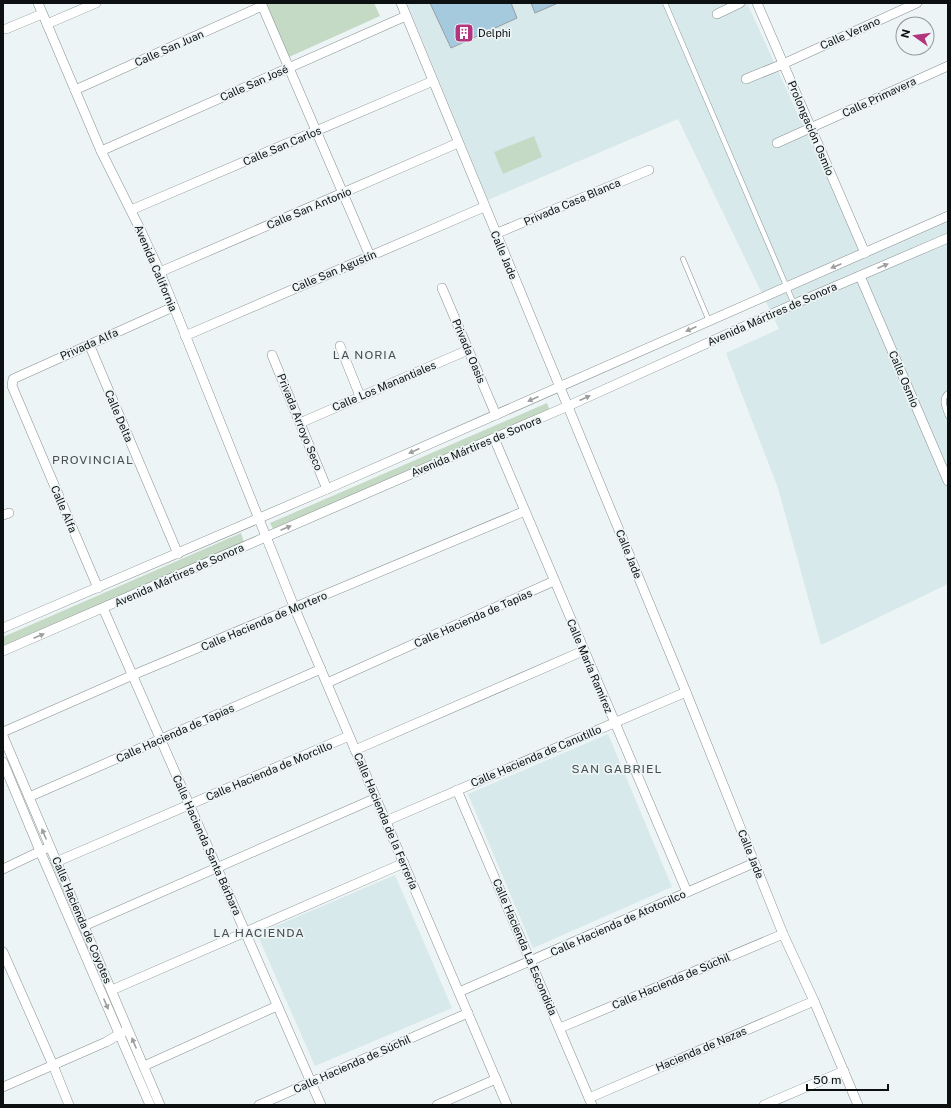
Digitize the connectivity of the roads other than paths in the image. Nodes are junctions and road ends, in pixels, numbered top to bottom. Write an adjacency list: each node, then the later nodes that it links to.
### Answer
1 (38, 3): 9 (street, Avenida California)
2 (96, 3): 12 (street)
3 (401, 3): 11 (street, Calle Jade)
4 (666, 3): 37 (lane)
5 (740, 3): 10 (street)
6 (757, 3): 14 (street, Prolongación Osmio)
7 (917, 3): 14 (street, Calle Verano)
8 (261, 4): 16 (street); 19 (street, Calle San Juan)
9 (42, 14): 12 (street, Avenida California); 13 (street)
10 (717, 14)
11 (406, 16): 16 (street, Calle San José); 18 (street, Calle Jade)
12 (47, 24): 19 (street, Avenida California)
13 (3, 30)
14 (783, 64): 17 (street, Calle Verano); 20 (street, Prolongación Osmio)
15 (948, 66): 20 (street, Calle Primavera)
16 (288, 68): 21 (street); 24 (street, Calle San José)
17 (746, 79)
18 (433, 81): 21 (street, Calle San Carlos); 23 (street, Calle Jade)
19 (75, 90): 24 (street, Avenida California)
20 (811, 128): 22 (street, Calle Primavera); 32 (street, Prolongación Osmio)
21 (315, 131): 26 (street); 28 (street, Calle San Carlos)
22 (778, 142)
23 (458, 143): 26 (street, Calle San Antonio); 27 (street, Calle Jade)
24 (101, 151): 28 (street, Avenida California)
25 (649, 170): 30 (street, Privada Casa Blanca)
26 (342, 193): 33 (street); 35 (street, Calle San Antonio)
27 (484, 207): 30 (street, Calle Jade); 33 (street, Calle San Agustín)
28 (131, 210): 35 (street, Avenida California)
29 (948, 216): 32 (street, Avenida Mártires de Sonora)
30 (495, 234): 48 (street, Calle Jade)
31 (948, 238): 36 (street, Avenida Mártires de Sonora, one-way to 31)
32 (865, 254): 37 (street, Avenida Mártires de Sonora, one-way to 37)
33 (370, 256): 42 (street, Calle San Agustín)
34 (683, 259): 41 (lane)
35 (160, 272): 40 (street, Avenida California)
36 (860, 276): 39 (street, Avenida Mártires de Sonora); 56 (street, Calle Osmio)
37 (787, 287): 39 (lane); 41 (street, Avenida Mártires de Sonora)
38 (442, 288): 45 (street, Privada Oasis)
39 (794, 304): 51 (street, Avenida Mártires de Sonora, one-way to 39)
40 (173, 307): 42 (street, Avenida California); 43 (street, Privada Alfa)
41 (709, 321): 48 (street, Avenida Mártires de Sonora, one-way to 48)
42 (185, 336): 59 (street, Avenida California)
43 (89, 344): 47 (street, Privada Alfa); 61 (street, Calle Delta)
44 (340, 346): 50 (street)
45 (468, 350): 50 (street, Calle Los Manantiales); 52 (street, Privada Oasis)
46 (272, 355): 54 (street, Privada Arroyo Seco)
47 (12, 386): 63 (street, Calle Alfa)
48 (559, 387): 51 (street, Calle Jade); 52 (street, Avenida Mártires de Sonora, one-way to 52)
49 (948, 393): 53 (lane)
50 (360, 396): 54 (street, Calle Los Manantiales)
51 (568, 406): 55 (street, Avenida Mártires de Sonora); 72 (street, Calle Jade)
52 (496, 415): 57 (street, Avenida Mártires de Sonora, one-way to 57)
53 (948, 416)
54 (300, 423): 57 (street, Privada Arroyo Seco)
55 (494, 438): 58 (street, Calle María Ramírez); 60 (street, Avenida Mártires de Sonora, one-way to 55)
56 (948, 481)
57 (327, 489): 59 (street, Avenida Mártires de Sonora)
58 (525, 511): 62 (street, Calle María Ramírez); 65 (street, Calle Hacienda de Mortero)
59 (259, 519): 60 (street, Avenida California); 61 (street, Avenida Mártires de Sonora)
60 (266, 537): 64 (street, Avenida Mártires de Sonora); 65 (street, Calle Hacienda de la Ferrería)
61 (178, 554): 63 (street, Avenida Mártires de Sonora)
62 (554, 581): 68 (street, Calle María Ramírez); 71 (street, Calle Hacienda de Tapias)
63 (98, 588): 66 (street, Avenida Mártires de Sonora)
64 (103, 608): 67 (street, Avenida Mártires de Sonora, one-way to 64); 70 (street, Calle Hacienda Santa Bárbara)
65 (295, 609): 69 (street, Calle Hacienda de la Ferrería); 70 (street, Calle Hacienda de Mortero)
66 (3, 628)
67 (3, 651)
68 (583, 651): 73 (street, Calle María Ramírez); 78 (street)
69 (321, 669): 71 (street, Calle Hacienda de la Ferrería); 77 (street, Calle Hacienda de Tapias)
70 (133, 676): 74 (street, Calle Hacienda de Mortero); 77 (street, Calle Hacienda Santa Bárbara)
71 (327, 683): 76 (street, Calle Hacienda de la Ferrería)
72 (686, 692): 73 (street, Calle Hacienda de Canutillo); 89 (street, Calle Jade)
73 (614, 722): 80 (street, Calle Hacienda de Canutillo); 92 (street, Calle María Ramírez)
74 (3, 732)
75 (3, 736): 81 (street, Calle Hacienda de Coyotes)
76 (350, 736): 78 (street, Calle Hacienda de la Ferrería); 83 (street, Calle Hacienda de Morcillo)
77 (161, 739): 81 (street, Calle Hacienda de Tapias); 83 (street, Calle Hacienda Santa Bárbara)
78 (355, 750): 82 (street, Calle Hacienda de la Ferrería)
79 (3, 762): 86 (street, Calle Hacienda de Coyotes)
80 (457, 790): 84 (street, Calle Hacienda de Canutillo); 97 (street, Calle Hacienda La Escondida)
81 (28, 797): 85 (street, Calle Hacienda de Coyotes, one-way to 81)
82 (376, 798): 84 (street, Calle Hacienda de la Ferrería); 90 (street)
83 (190, 805): 87 (street, Calle Hacienda de Morcillo); 90 (street, Calle Hacienda Santa Bárbara)
84 (386, 821): 88 (street, Calle Hacienda de la Ferrería)
85 (50, 847): 86 (street); 87 (street, Calle Hacienda de Coyotes)
86 (40, 851): 91 (street); 105 (street, Calle Hacienda de Coyotes, one-way to 105)
87 (56, 862): 93 (street, Calle Hacienda de Coyotes)
88 (404, 863): 94 (street); 99 (street, Calle Hacienda de la Ferrería)
89 (754, 863): 92 (street, Calle Hacienda de Atotonilco); 95 (street, Calle Jade)
90 (217, 867): 93 (street); 94 (street, Calle Hacienda Santa Bárbara)
91 (3, 868)
92 (687, 892): 97 (street, Calle Hacienda de Atotonilco)
93 (84, 926): 98 (street, Calle Hacienda de Coyotes)
94 (245, 932): 98 (street); 101 (street, Calle Hacienda Santa Bárbara)
95 (783, 934): 100 (street, Calle Jade); 104 (street, Calle Hacienda de Súchil)
96 (3, 952): 106 (street)
97 (531, 961): 99 (street, Calle Hacienda de Atotonilco); 104 (street, Calle Hacienda La Escondida)
98 (112, 990): 103 (street, Calle Hacienda de Coyotes)
99 (459, 992): 102 (street, Calle Hacienda de la Ferrería)
100 (814, 1001): 108 (street, Calle Jade); 112 (street, Hacienda de Nazas)
101 (277, 1006): 107 (street); 110 (street, Calle Hacienda Santa Bárbara)
102 (468, 1013): 109 (street, Calle Hacienda de la Ferrería); 110 (street, Calle Hacienda de Súchil)
103 (128, 1028): 105 (street); 107 (street, Calle Hacienda de Coyotes, one-way to 103)
104 (560, 1028): 112 (street, Calle Hacienda La Escondida)
105 (120, 1034): 106 (street); 114 (street, Calle Hacienda de Coyotes)
106 (53, 1065): 111 (street); 113 (street)
107 (144, 1066): 115 (street, Calle Hacienda de Coyotes)
108 (844, 1071): 120 (street); 121 (street, Calle Jade)
109 (496, 1079): 118 (street); 119 (street, Calle Hacienda de la Ferrería)
110 (311, 1082): 116 (street, Calle Hacienda de Súchil); 117 (street, Calle Hacienda Santa Bárbara)
111 (3, 1087)
112 (591, 1102)
113 (69, 1105)
114 (150, 1105)
115 (160, 1105)
116 (259, 1105)
117 (320, 1105)
118 (437, 1105)
119 (507, 1105)
120 (764, 1105)
121 (858, 1105)

